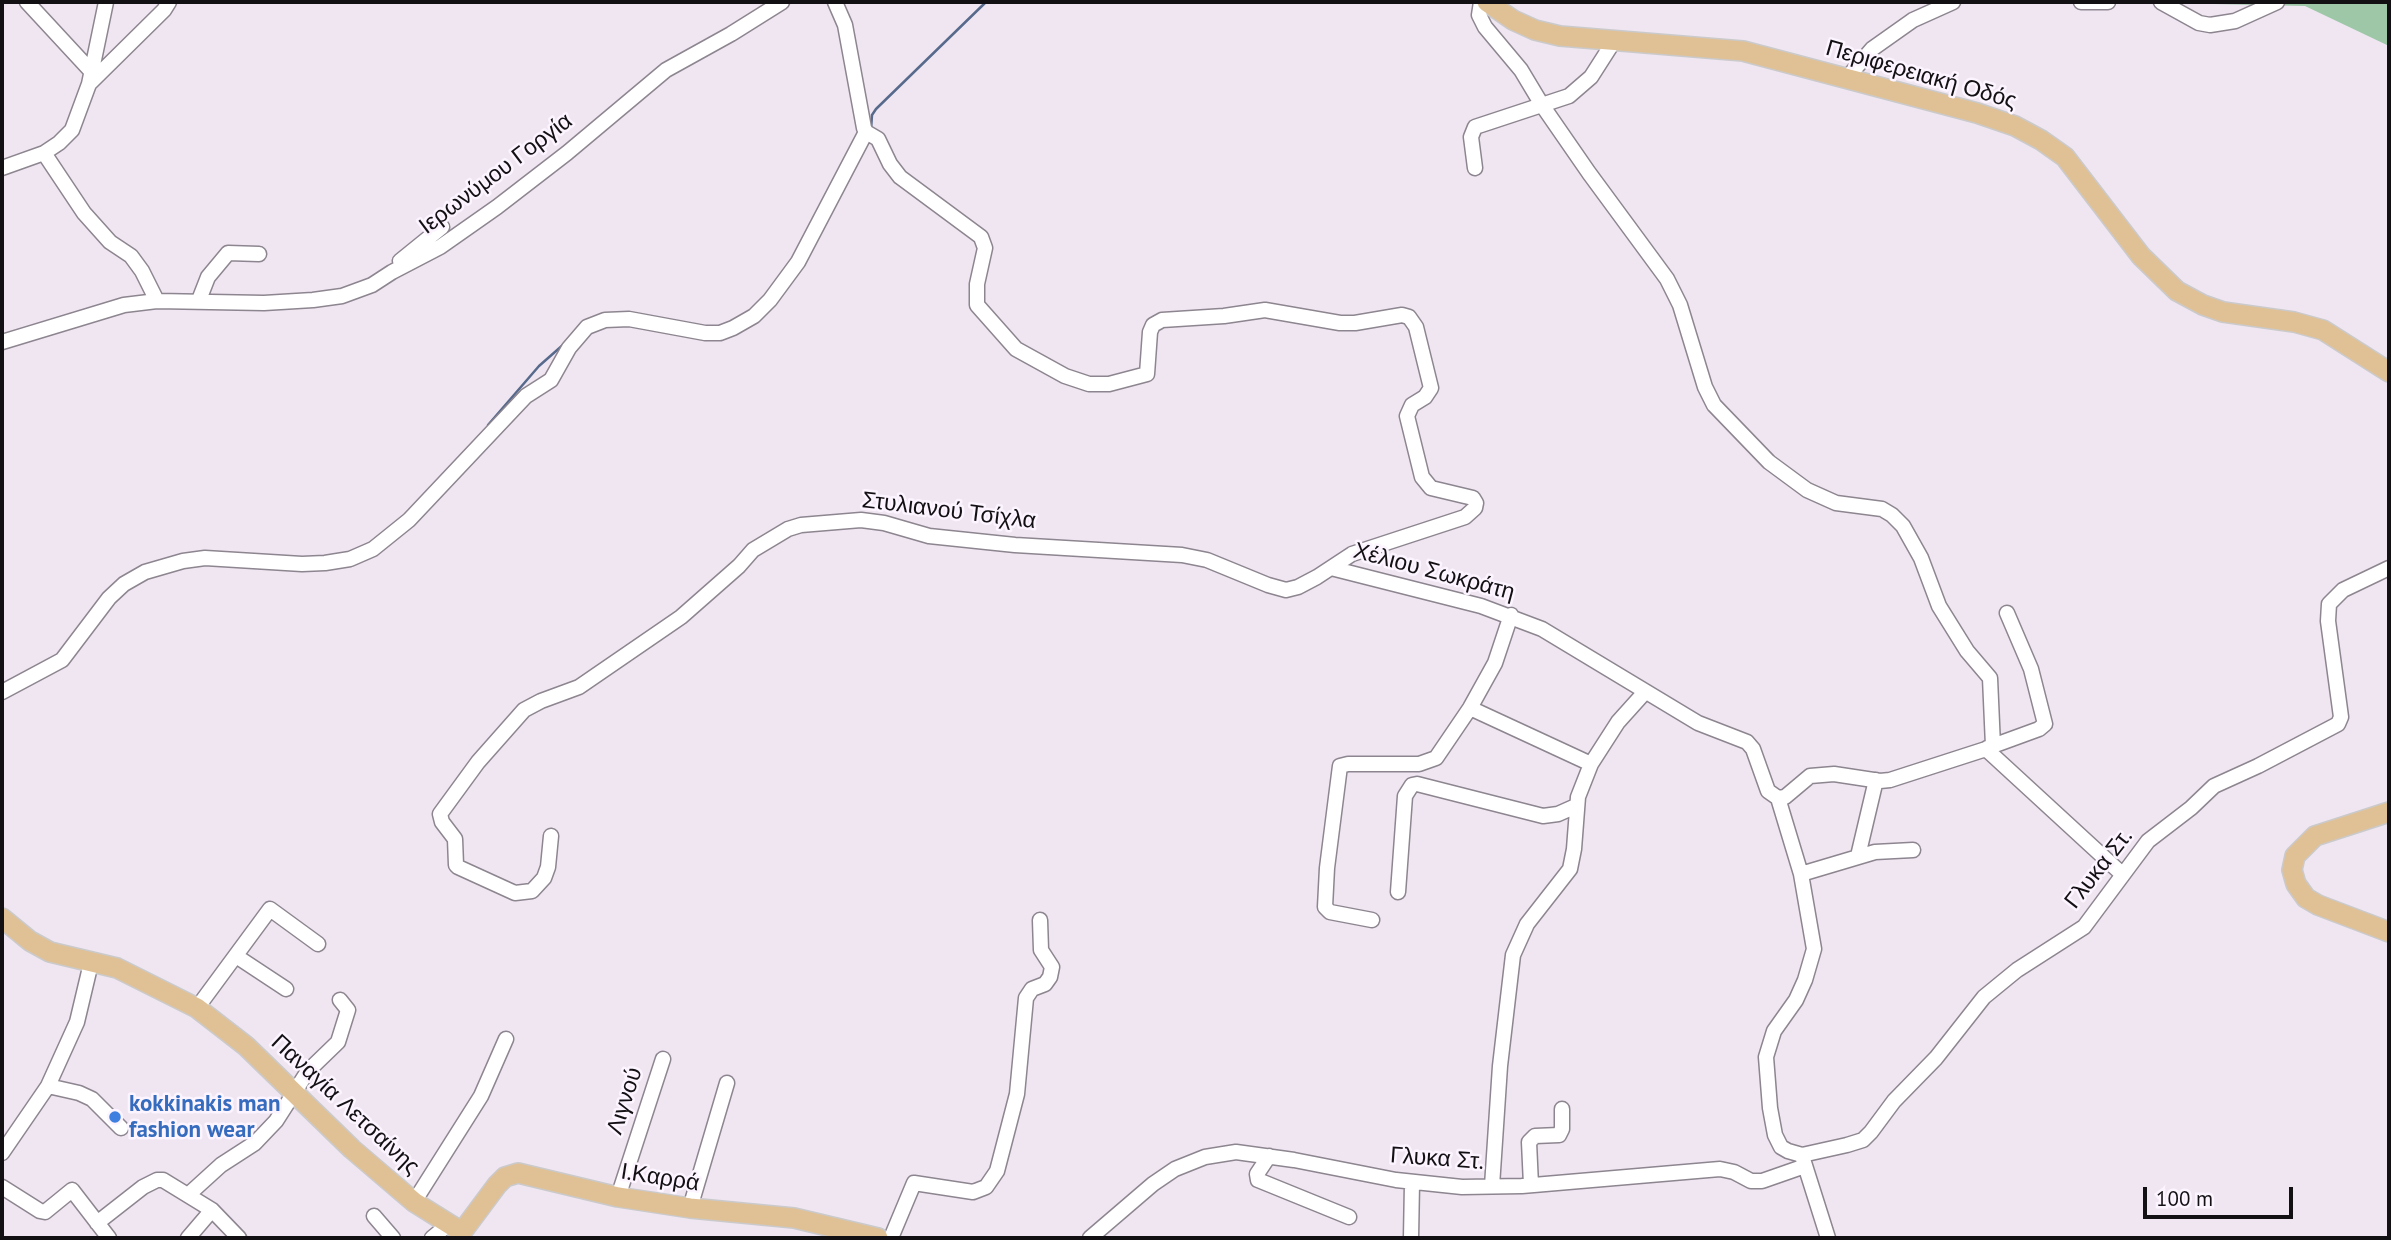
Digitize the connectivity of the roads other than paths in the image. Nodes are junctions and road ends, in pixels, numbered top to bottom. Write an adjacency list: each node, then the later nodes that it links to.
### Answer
1 (27, 2): 14 (street)
2 (106, 2): 14 (street)
3 (782, 2): 23 (street, Ιερωνύμου Γοργία)
4 (835, 2): 17 (street)
5 (1481, 2): 16 (street)
6 (1487, 2): 13 (main road, Περιφερειακή Οδός)
7 (1953, 2): 15 (street)
8 (2081, 2): 9 (street)
9 (2108, 2)
10 (2161, 2): 11 (street)
11 (2277, 2)
12 (163, 5): 14 (street)
13 (1614, 41): 15 (main road, Περιφερειακή Οδός); 16 (street)
14 (89, 77): 18 (street)
15 (1847, 78): 27 (main road, Περιφερειακή Οδός)
16 (1542, 105): 20 (street); 35 (street)
17 (871, 135): 28 (street, Χέλιου Σωκράτη); 32 (street)
18 (44, 153): 19 (street); 25 (street)
19 (2, 168)
20 (1475, 168)
21 (442, 227): 23 (street)
22 (259, 254): 24 (street)
23 (392, 272): 24 (street, Ιερωνύμου Γοργία)
24 (199, 300): 25 (street, Ιερωνύμου Γοργία)
25 (157, 301): 26 (street, Ιερωνύμου Γοργία)
26 (2, 342)
27 (2389, 372)
28 (1331, 568): 31 (street, Χέλιου Σωκράτη); 41 (street, Στυλιανού Τσίχλα)
29 (2389, 568): 45 (street, Γλυκα Στ.)
30 (2007, 613): 35 (street)
31 (1511, 615): 33 (street, Χέλιου Σωκράτη); 34 (street)
32 (2, 692)
33 (1645, 692): 36 (street); 38 (street, Χέλιου Σωκράτη)
34 (1470, 708): 36 (street); 49 (street)
35 (1989, 748): 37 (street); 45 (street)
36 (1591, 764): 39 (street)
37 (1876, 780): 38 (street); 43 (street)
38 (1778, 798): 44 (street, Χέλιου Σωκράτη)
39 (1576, 806): 46 (street); 69 (street)
40 (2389, 812): 50 (main road)
41 (551, 836)
42 (1913, 850): 43 (street)
43 (1858, 856): 44 (street)
44 (1801, 874): 66 (street, Χέλιου Σωκράτη)
45 (2122, 874): 66 (street, Γλυκα Στ.)
46 (1398, 892)
47 (2, 918): 53 (main road, Παναγία Λετσαίνης)
48 (1040, 920): 86 (street)
49 (1372, 920)
50 (2389, 932)
51 (318, 944): 52 (street)
52 (236, 956): 54 (street); 56 (street)
53 (91, 963): 56 (main road, Παναγία Λετσαίνης); 60 (street)
54 (286, 989)
55 (341, 1000): 61 (street)
56 (197, 1008): 61 (main road, Παναγία Λετσαίνης)
57 (506, 1039): 73 (street)
58 (663, 1059): 72 (street, Λιγνού)
59 (727, 1083): 74 (street)
60 (48, 1086): 63 (street); 64 (street)
61 (294, 1092): 71 (street); 73 (main road, Παναγία Λετσαίνης)
62 (1562, 1109): 68 (street)
63 (121, 1128)
64 (2, 1153)
65 (1269, 1156): 67 (street, Γλυκα Στ.); 77 (street); 87 (street, Γλυκα Στ.)
66 (1804, 1160): 68 (street, Γλυκα Στ.); 89 (street)
67 (1412, 1183): 69 (street, Γλυκα Στ.); 88 (street)
68 (1531, 1185): 69 (street, Γλυκα Στ.)
69 (1493, 1186)
70 (2, 1187): 78 (street)
71 (188, 1195): 75 (street); 78 (street)
72 (618, 1197): 74 (main road, Ι.Καρρά); 79 (main road, Ι.Καρρά)
73 (414, 1202): 79 (main road, Παναγία Λετσαίνης)
74 (690, 1208): 85 (main road, Ι.Καρρά)
75 (212, 1210): 80 (street); 82 (street)
76 (374, 1216): 83 (street)
77 (1349, 1217)
78 (97, 1223): 81 (street)
79 (461, 1232): 84 (street)
80 (194, 1236)
81 (109, 1238)
82 (239, 1238)
83 (393, 1238)
84 (432, 1238)
85 (878, 1238)
86 (891, 1238)
87 (1090, 1238)
88 (1411, 1238)
89 (1828, 1238)

